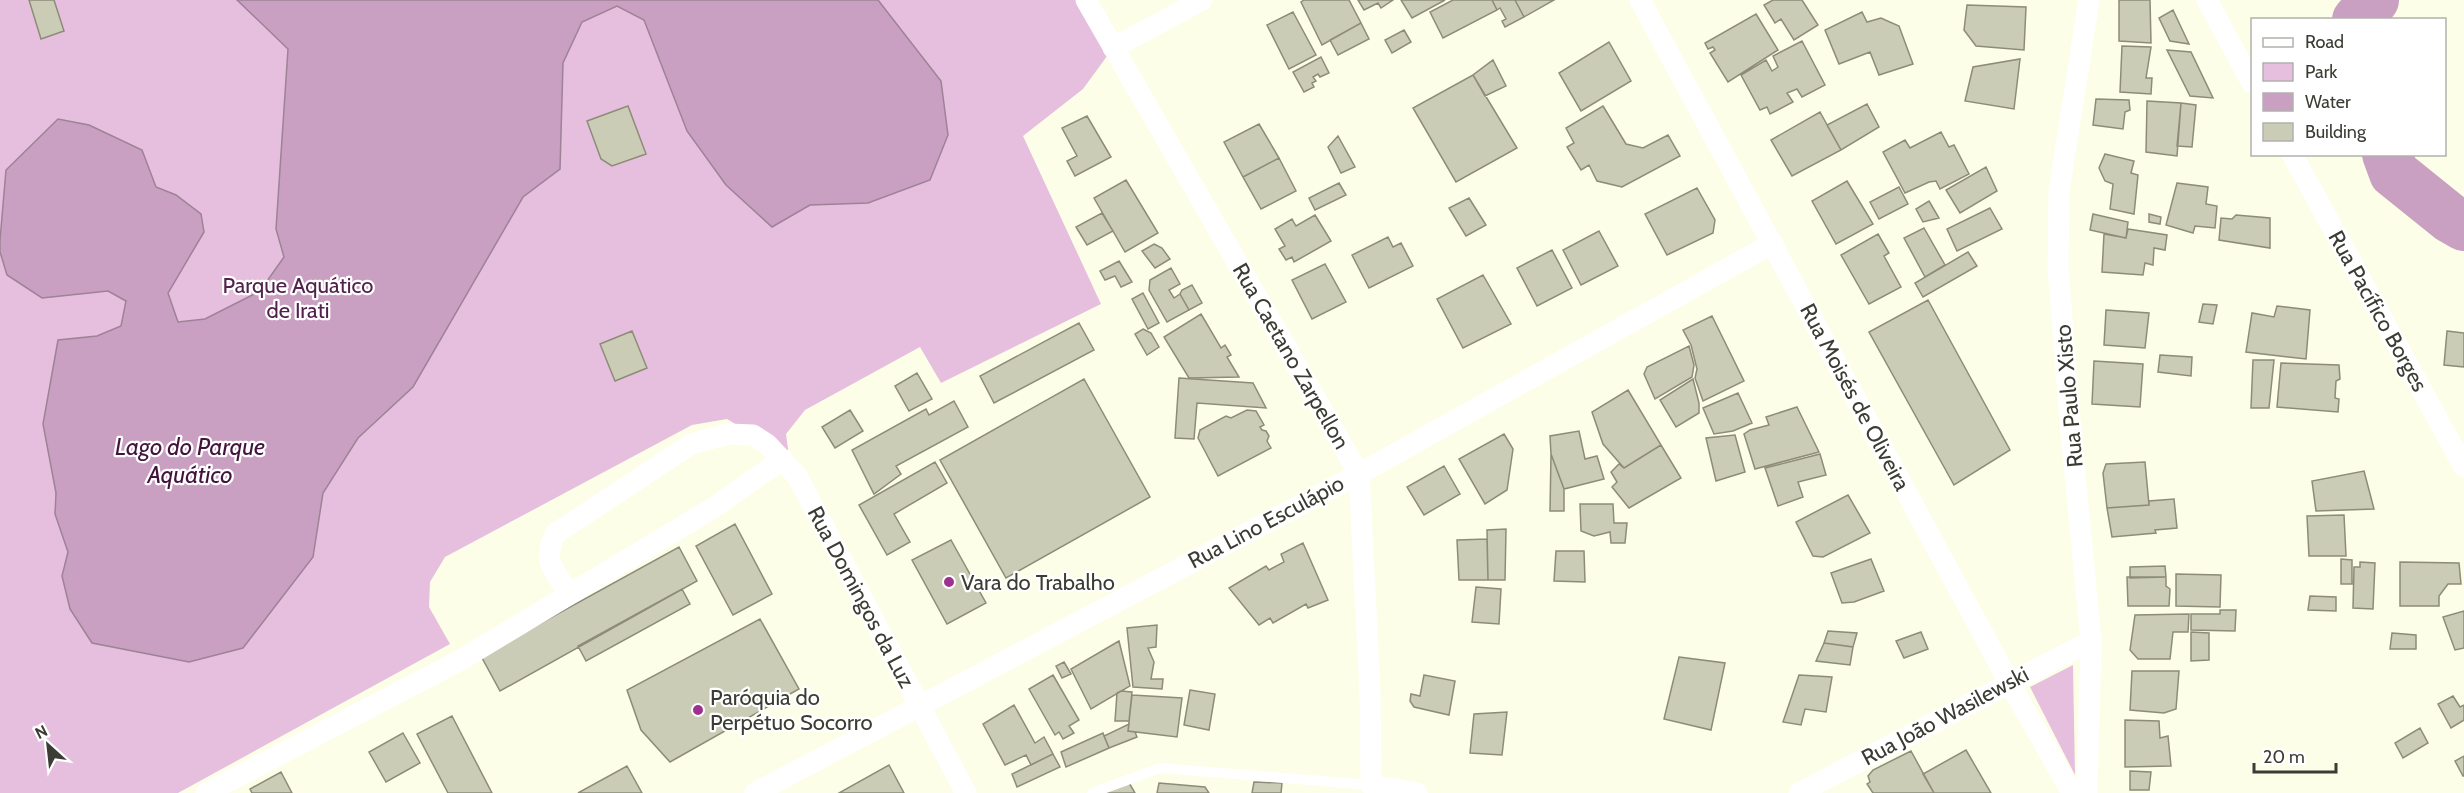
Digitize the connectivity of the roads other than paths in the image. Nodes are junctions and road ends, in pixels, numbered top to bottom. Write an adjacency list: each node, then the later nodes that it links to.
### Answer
1 (1086, 0): 6 (street, Rua Caetano Zarpellon)
2 (1202, 0): 6 (street)
3 (1640, 0): 9 (street, Rua Moisés de Oliveira)
4 (2089, 0): 14 (street, Rua Paulo Xisto)
5 (2207, 0): 7 (street)
6 (1113, 48): 12 (street, Rua Caetano Zarpellon)
7 (2251, 79)
8 (2293, 156): 11 (street, Rua Pacífico Borges)
9 (1773, 243): 12 (street, Rua Lino Esculápio); 15 (street, Rua Moisés de Oliveira)
10 (783, 459): 13 (street); 13 (street, Rua Domingos da Luz); 16 (street, Rua Domingos da Luz)
11 (2464, 467)
12 (1359, 474): 16 (street, Rua Lino Esculápio); 17 (street, Rua Caetano Zarpellon)
13 (570, 594): 18 (street)
14 (2091, 640): 15 (street, Rua João Wasilewski); 25 (street, Rua Paulo Xisto)
15 (2009, 682): 23 (street, Rua João Wasilewski); 24 (street, Rua Moisés de Oliveira)
16 (917, 705): 19 (street, Rua Lino Esculápio); 20 (street, Rua Domingos da Luz)
17 (1371, 785): 21 (lane); 22 (street)
18 (206, 793)
19 (755, 793)
20 (966, 793)
21 (1092, 793)
22 (1417, 793)
23 (1799, 793)
24 (2072, 793)
25 (2087, 793)

